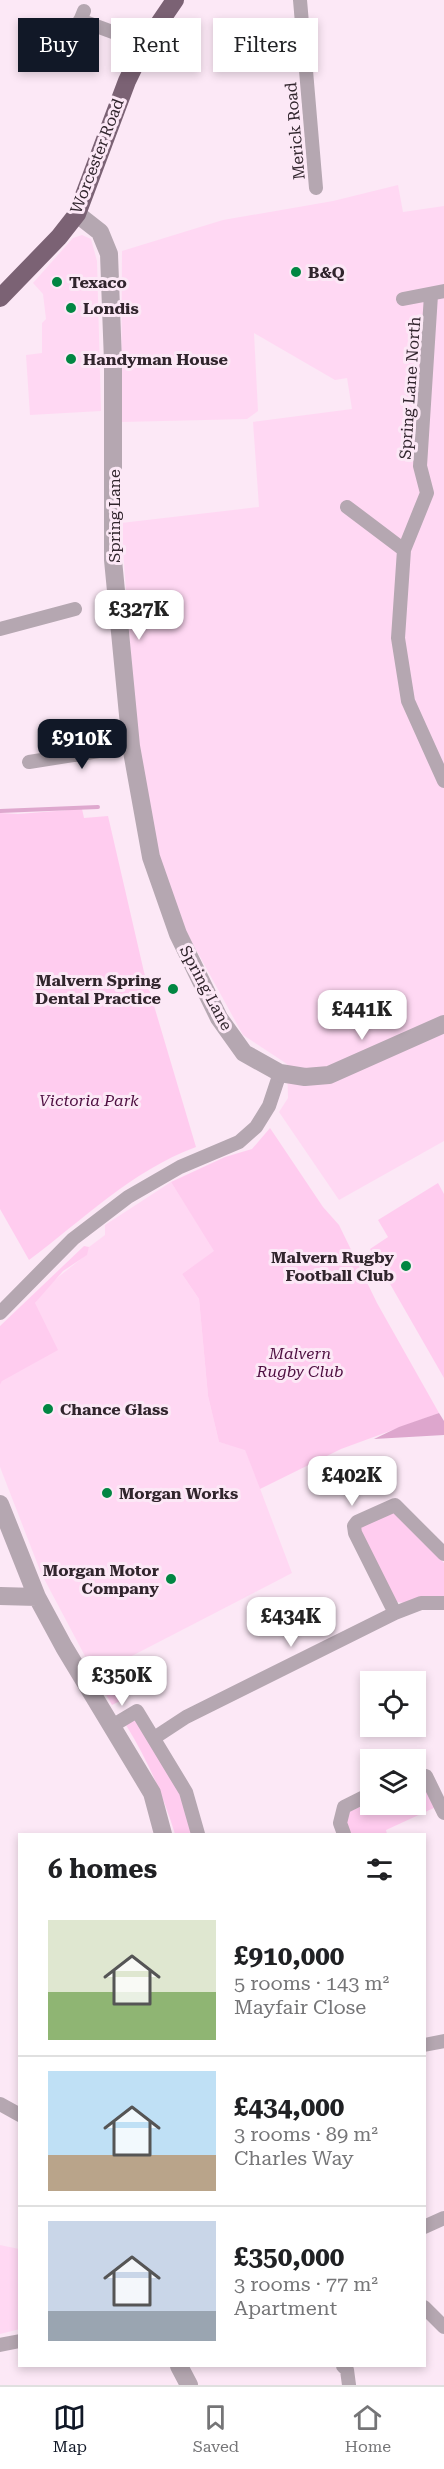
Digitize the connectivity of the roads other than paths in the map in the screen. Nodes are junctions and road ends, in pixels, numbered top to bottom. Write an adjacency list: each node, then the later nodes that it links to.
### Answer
1 (175, 0): 3 (highway, Worcester Road)
2 (300, 0): 5 (street, Merick Road)
3 (163, 18)
4 (131, 72): 6 (highway, Worcester Road)
5 (316, 188)
6 (77, 214): 8 (highway, Worcester Road); 15 (street, Spring Lane)
7 (437, 293): 9 (street); 11 (street, Spring Lane North)
8 (0, 298)
9 (404, 299)
10 (347, 507): 11 (street)
11 (404, 550): 18 (street, Spring Lane North)
12 (75, 609): 13 (street)
13 (0, 629)
14 (72, 733): 16 (street)
15 (131, 746): 16 (street); 20 (street, Spring Lane)
16 (78, 755): 17 (street)
17 (29, 762)
18 (444, 781)
19 (444, 1024): 20 (street, Spring Lane)
20 (280, 1072): 21 (street)
21 (0, 1313)
22 (0, 1504): 25 (street)
23 (444, 1554): 27 (street)
24 (0, 1596): 25 (street)
25 (37, 1597): 28 (street)
26 (444, 1603): 27 (street)
27 (395, 1613): 29 (street)
28 (112, 1726): 29 (street); 33 (street)
29 (154, 1738): 34 (street)
30 (426, 1776): 32 (street)
31 (360, 1799): 35 (street)
32 (444, 1813)
33 (163, 1833)
34 (198, 1833)
35 (344, 1833)
36 (444, 2041): 37 (street)
37 (426, 2045)
38 (0, 2104): 39 (street)
39 (18, 2114)
40 (444, 2218): 41 (street)
41 (426, 2226)
42 (426, 2309): 43 (street)
43 (444, 2327)
44 (18, 2341): 45 (street)
45 (0, 2345)
46 (180, 2367): 48 (street)
47 (344, 2367): 49 (street)
48 (189, 2385)
49 (349, 2385)

